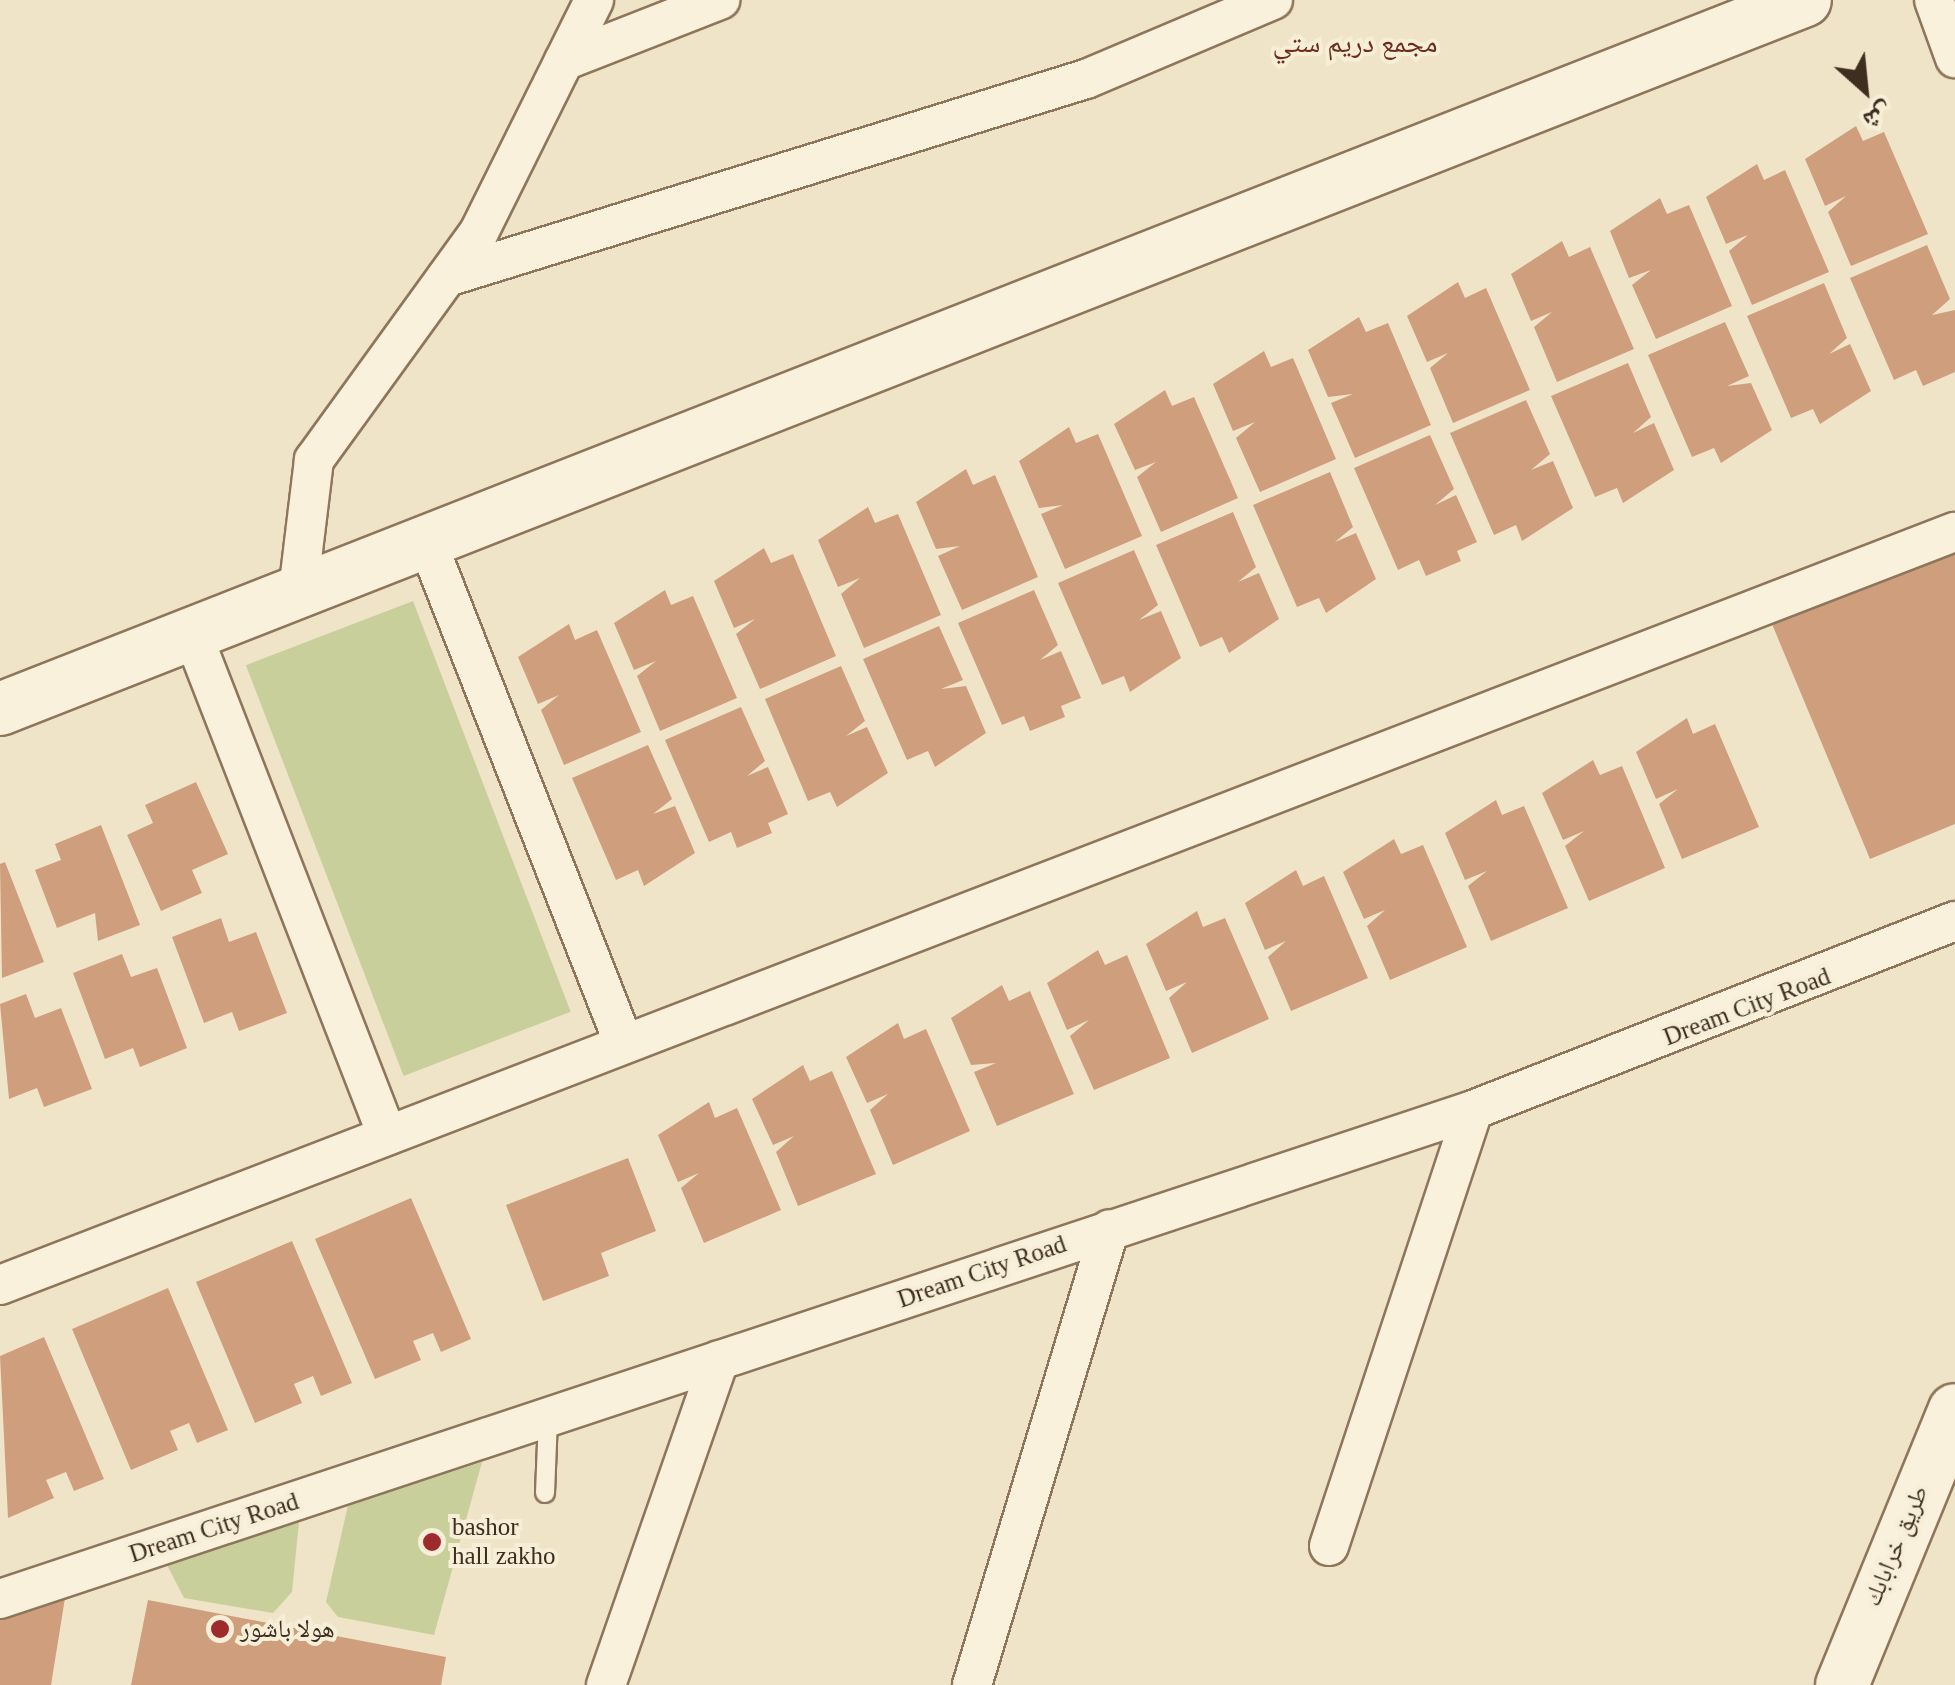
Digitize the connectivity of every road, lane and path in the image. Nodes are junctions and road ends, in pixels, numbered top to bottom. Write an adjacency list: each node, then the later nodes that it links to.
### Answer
1 (594, 0): 7 (street)
2 (720, 0): 7 (street)
3 (1273, 0): 8 (street)
4 (1805, 0): 10 (street)
5 (1934, 0): 6 (street)
6 (1955, 58)
7 (564, 61): 8 (street)
8 (447, 276): 11 (street)
9 (1955, 532): 15 (street)
10 (426, 542): 11 (street); 15 (street)
11 (298, 592): 12 (street)
12 (192, 634): 13 (street); 17 (street)
13 (0, 708)
14 (1955, 921): 16 (street, Dream City Road)
15 (624, 1044): 17 (street)
16 (1473, 1110): 18 (street, Dream City Road); 24 (street)
17 (387, 1135): 19 (street)
18 (1110, 1229): 20 (street, Dream City Road); 27 (street)
19 (0, 1285)
20 (719, 1360): 22 (street, Dream City Road); 26 (street)
21 (1955, 1410): 28 (street, طريق خرابابك)
22 (548, 1417): 23 (lane); 25 (street, Dream City Road)
23 (545, 1493)
24 (1329, 1546)
25 (0, 1599)
26 (606, 1685)
27 (972, 1685)
28 (1842, 1685)

